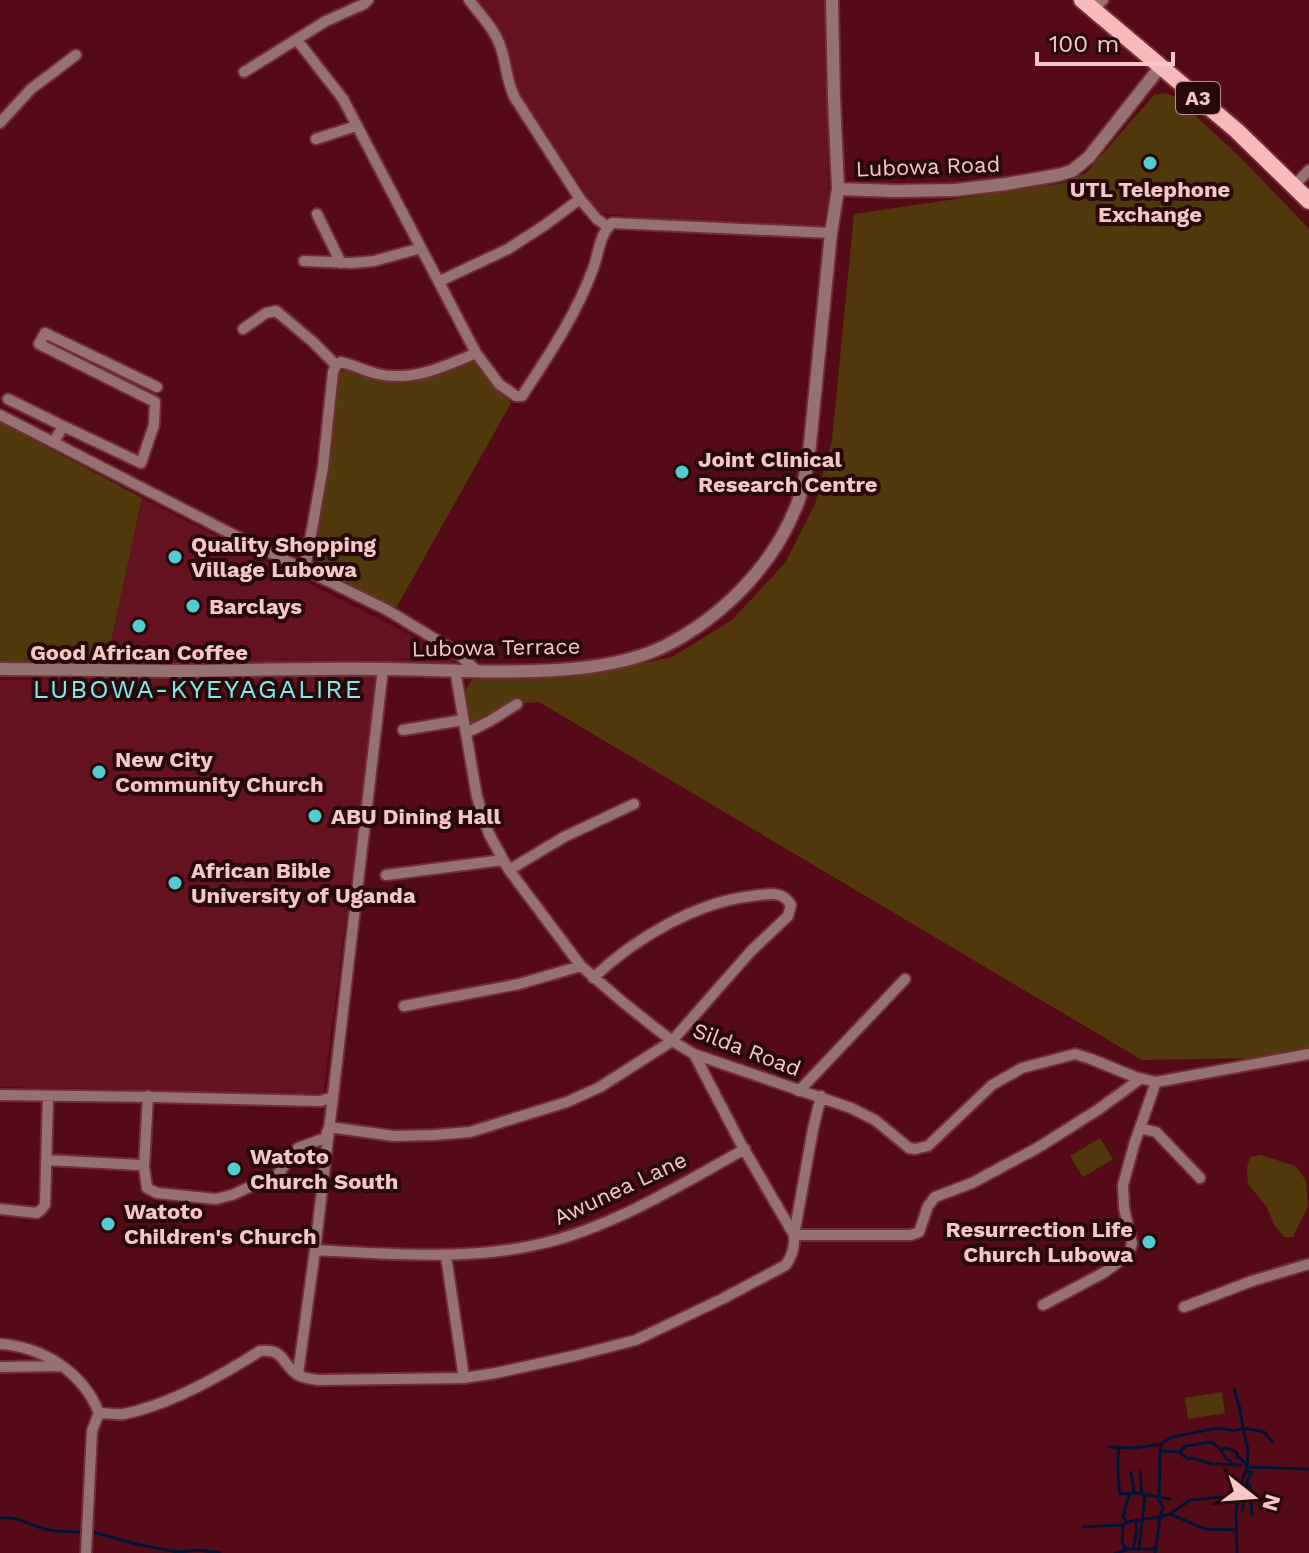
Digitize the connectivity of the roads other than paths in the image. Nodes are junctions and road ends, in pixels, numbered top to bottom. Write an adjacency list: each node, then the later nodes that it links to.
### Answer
1 (368, 0): 5 (street)
2 (469, 0): 15 (street)
3 (832, 0): 14 (street, Lubowa Terrace)
4 (1093, 3): 7 (main road, A3)
5 (297, 40): 8 (street); 10 (street)
6 (76, 55): 9 (street)
7 (1161, 66): 13 (main road, A3); 14 (street, Lubowa Road)
8 (244, 72)
9 (0, 123)
10 (356, 126): 11 (street); 20 (street)
11 (316, 139)
12 (1309, 170): 13 (street)
13 (1294, 186): 16 (main road, A3)
14 (838, 189): 19 (street, Lubowa Terrace)
15 (580, 199): 18 (street); 23 (street)
16 (1309, 201)
17 (317, 214): 22 (street)
18 (608, 227): 19 (street); 25 (street)
19 (831, 233): 36 (street, Lubowa Terrace)
20 (421, 248): 22 (street); 23 (street)
21 (304, 261): 22 (street)
22 (341, 263)
23 (440, 281): 25 (street)
24 (243, 329): 26 (street)
25 (476, 353): 26 (street)
26 (336, 365): 32 (street)
27 (157, 387): 30 (street)
28 (8, 399): 30 (street)
29 (0, 415): 31 (street)
30 (63, 426): 31 (street)
31 (54, 442): 32 (street)
32 (305, 569): 36 (street)
33 (0, 669): 34 (street, Lubowa Terrace)
34 (383, 669): 35 (street, Lubowa Terrace); 58 (street)
35 (455, 670): 36 (street, Lubowa Terrace); 38 (street, Silda Road)
36 (476, 670)
37 (517, 704): 40 (street)
38 (463, 720): 39 (street); 40 (street, Silda Road)
39 (403, 730)
40 (466, 733): 42 (street, Silda Road)
41 (634, 804): 42 (street)
42 (506, 865): 43 (street); 44 (street, Silda Road)
43 (386, 875)
44 (581, 966): 45 (street, Silda Road); 47 (street)
45 (593, 978): 48 (street, Silda Road); 48 (street)
46 (905, 979): 53 (street)
47 (404, 1006)
48 (672, 1041): 49 (street, Silda Road); 59 (street)
49 (694, 1054): 53 (street, Silda Road); 61 (street)
50 (1309, 1054): 52 (street, Silda Road)
51 (1140, 1079): 52 (street, Silda Road); 57 (street, Silda Road); 66 (street)
52 (1156, 1082): 60 (street)
53 (799, 1091): 57 (street, Silda Road)
54 (0, 1095): 55 (street)
55 (48, 1096): 56 (street); 62 (street)
56 (148, 1096): 58 (street); 63 (street)
57 (821, 1096): 66 (street)
58 (333, 1097): 59 (street)
59 (329, 1127): 63 (street); 67 (street)
60 (1140, 1128): 64 (street); 70 (street)
61 (745, 1149): 66 (street); 68 (street, Awunea Lane)
62 (46, 1160): 63 (street); 65 (street)
63 (144, 1167)
64 (1200, 1178)
65 (0, 1209)
66 (794, 1235): 76 (street)
67 (315, 1250): 68 (street, Awunea Lane); 75 (street)
68 (446, 1256): 76 (street)
69 (1309, 1264): 71 (street)
70 (1043, 1305)
71 (1184, 1307)
72 (0, 1344): 73 (street)
73 (62, 1366): 74 (street); 77 (street)
74 (0, 1367)
75 (298, 1374): 76 (street); 77 (street)
76 (464, 1378)
77 (99, 1413): 78 (street)
78 (86, 1553)

